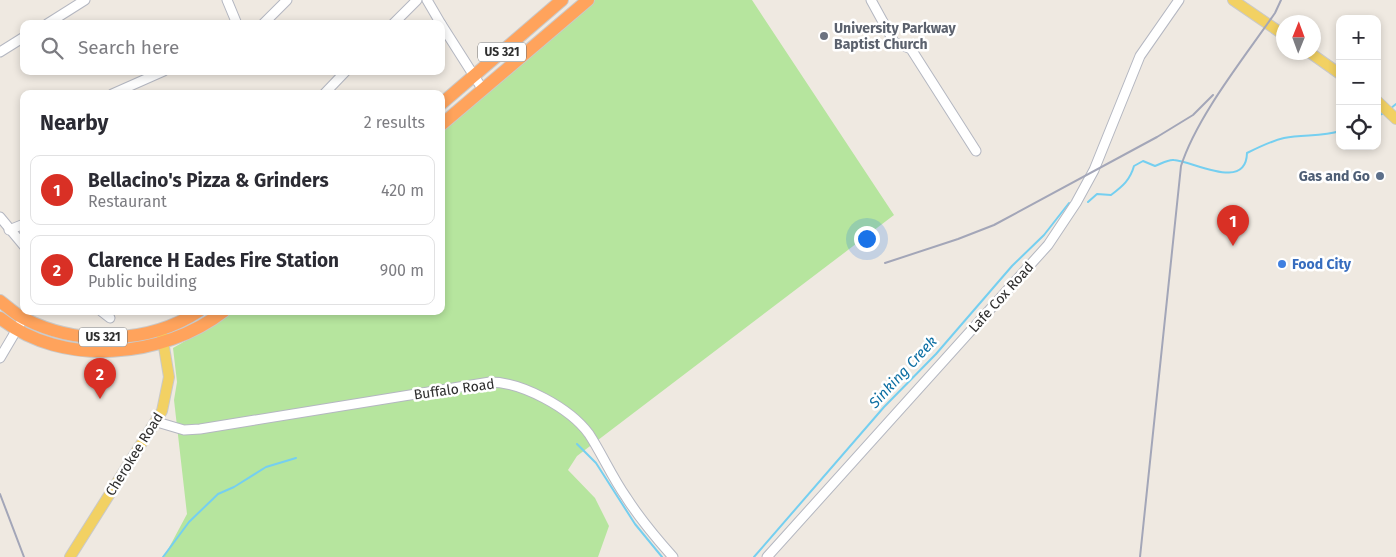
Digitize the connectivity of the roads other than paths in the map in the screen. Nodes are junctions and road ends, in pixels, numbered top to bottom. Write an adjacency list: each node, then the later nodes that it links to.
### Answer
1 (86, 0): 11 (street)
2 (227, 0): 12 (street)
3 (287, 0): 13 (street)
4 (417, 0): 14 (street)
5 (426, 0): 15 (street)
6 (562, 0): 24 (highway, US 321)
7 (871, 0): 32 (street)
8 (1179, 0): 50 (street, Lafe Cox Road)
9 (1233, 0): 17 (main road)
10 (580, 2): 27 (highway, US 321)
11 (53, 20)
12 (235, 20)
13 (267, 20)
14 (397, 20)
15 (438, 20)
16 (445, 30): 24 (street)
17 (1276, 30)
18 (20, 40): 19 (street)
19 (0, 52)
20 (1320, 60): 21 (main road)
21 (1336, 71)
22 (155, 75): 25 (street)
23 (342, 75): 26 (street)
24 (473, 76): 27 (street); 28 (highway, US 321)
25 (121, 90)
26 (328, 90)
27 (483, 90): 31 (highway, US 321)
28 (445, 100)
29 (1381, 105): 30 (main road)
30 (1395, 118)
31 (445, 122)
32 (976, 151)
33 (0, 217): 35 (street)
34 (20, 226): 35 (street)
35 (9, 230): 36 (street)
36 (20, 242)
37 (0, 301): 43 (highway, US 321)
38 (106, 315): 42 (street)
39 (193, 315): 44 (highway, US 321)
40 (218, 315): 45 (highway, US 321)
41 (0, 318): 43 (highway, US 321)
42 (110, 318)
43 (20, 324): 44 (highway, US 321); 45 (highway, US 321); 46 (street)
44 (160, 329): 45 (main road, Cherokee Road)
45 (164, 343): 47 (main road, Cherokee Road)
46 (0, 358)
47 (157, 422): 48 (main road, Cherokee Road); 49 (street, Buffalo Road)
48 (70, 557)
49 (673, 557)
50 (767, 557)

